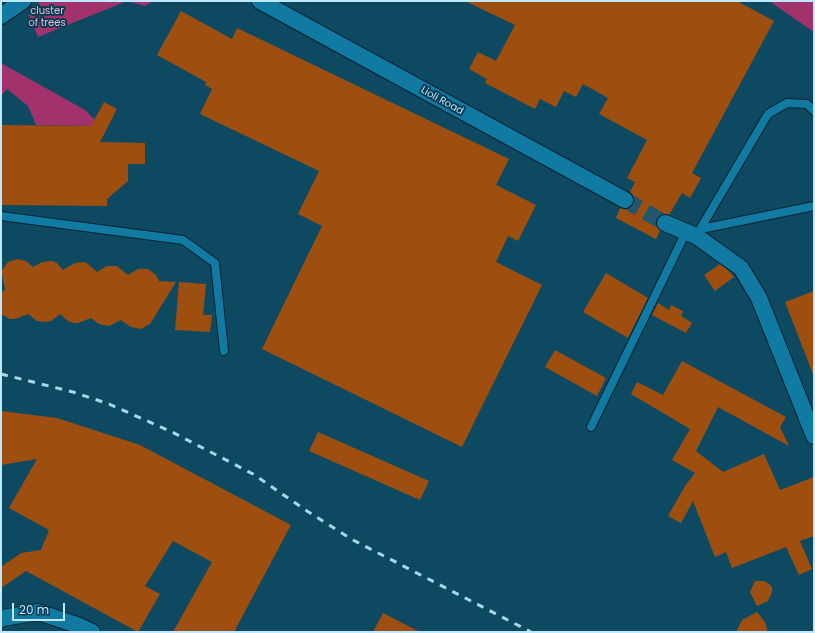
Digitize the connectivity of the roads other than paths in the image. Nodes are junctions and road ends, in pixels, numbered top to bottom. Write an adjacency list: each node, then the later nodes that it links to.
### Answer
1 (23, 1): 3 (street)
2 (260, 1): 5 (street, Lioli Road)
3 (1, 16)
4 (814, 111): 9 (lane)
5 (625, 200)
6 (814, 206): 9 (lane)
7 (1, 216): 10 (lane)
8 (665, 223): 9 (street)
9 (694, 232): 11 (lane); 12 (street)
10 (224, 351)
11 (591, 427)
12 (814, 436)
13 (1, 619): 14 (street)
14 (92, 632)

